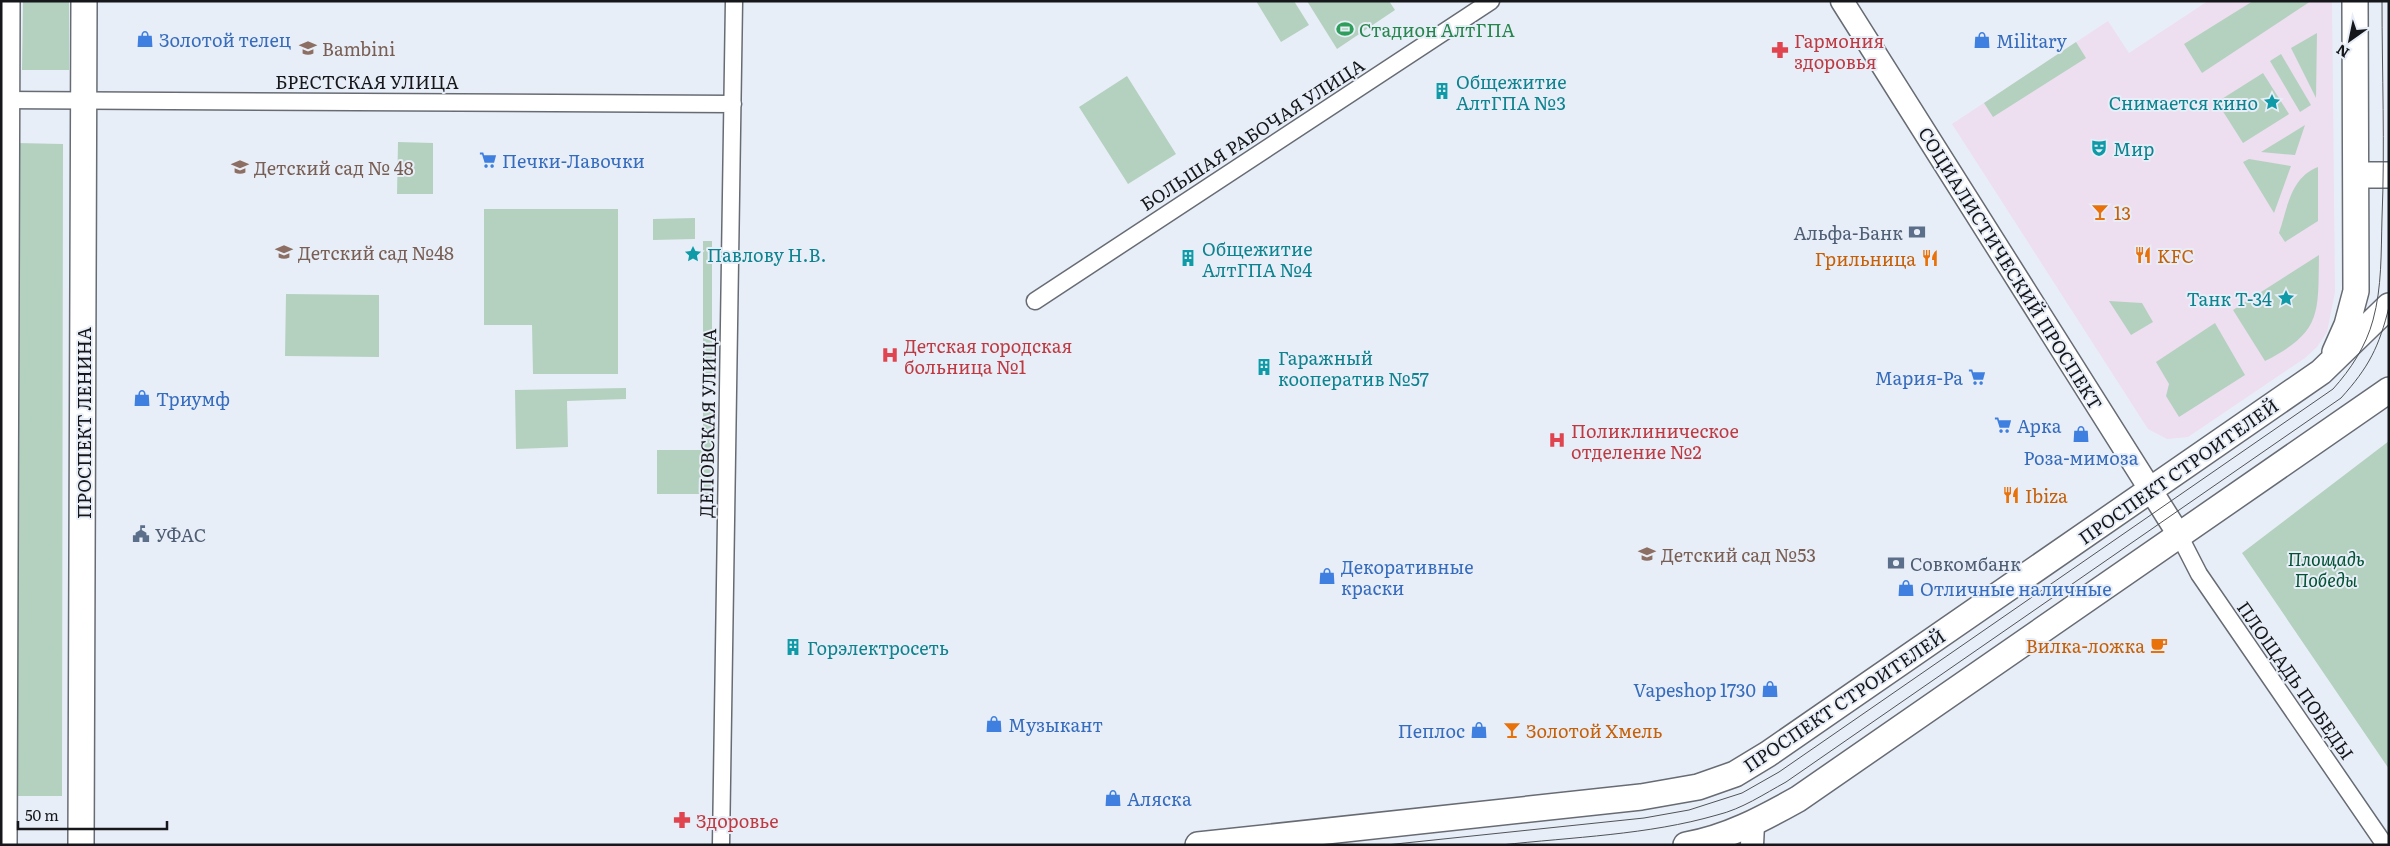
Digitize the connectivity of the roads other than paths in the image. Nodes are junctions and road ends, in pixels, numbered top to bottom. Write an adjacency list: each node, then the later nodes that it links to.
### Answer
1 (7, 1): 8 (main road)
2 (84, 1): 7 (main road, ПРОСПЕКТ ЛЕНИНА)
3 (734, 1): 9 (street, ДЕПОВСКАЯ УЛИЦА)
4 (1491, 1): 13 (street, БОЛЬШАЯ РАБОЧАЯ УЛИЦА)
5 (1842, 1): 17 (street, СОЦИАЛИСТИЧЕСКИЙ ПРОСПЕКТ)
6 (2355, 1): 10 (main road)
7 (84, 99): 8 (street, БРЕСТСКАЯ УЛИЦА); 9 (street, БРЕСТСКАЯ УЛИЦА); 22 (main road, ПРОСПЕКТ ЛЕНИНА)
8 (4, 100): 21 (main road)
9 (733, 104): 23 (street, ДЕПОВСКАЯ УЛИЦА)
10 (2357, 175): 11 (main road); 12 (main road)
11 (2389, 175)
12 (2357, 259): 14 (main road); 15 (main road)
13 (1034, 302)
14 (2383, 321): 15 (main road, ПРОСПЕКТ СТРОИТЕЛЕЙ)
15 (2321, 372): 17 (main road, ПРОСПЕКТ СТРОИТЕЛЕЙ)
16 (2389, 390): 18 (main road)
17 (2151, 490): 18 (street, СОЦИАЛИСТИЧЕСКИЙ ПРОСПЕКТ); 20 (main road, ПРОСПЕКТ СТРОИТЕЛЕЙ)
18 (2179, 535): 19 (main road); 26 (street, ПЛОЩАДЬ ПОБЕДЫ)
19 (1753, 834): 25 (main road)
20 (1334, 838): 24 (main road, ПРОСПЕКТ СТРОИТЕЛЕЙ)
21 (4, 845)
22 (81, 845)
23 (722, 845)
24 (1198, 845)
25 (1686, 845)
26 (2385, 845)

